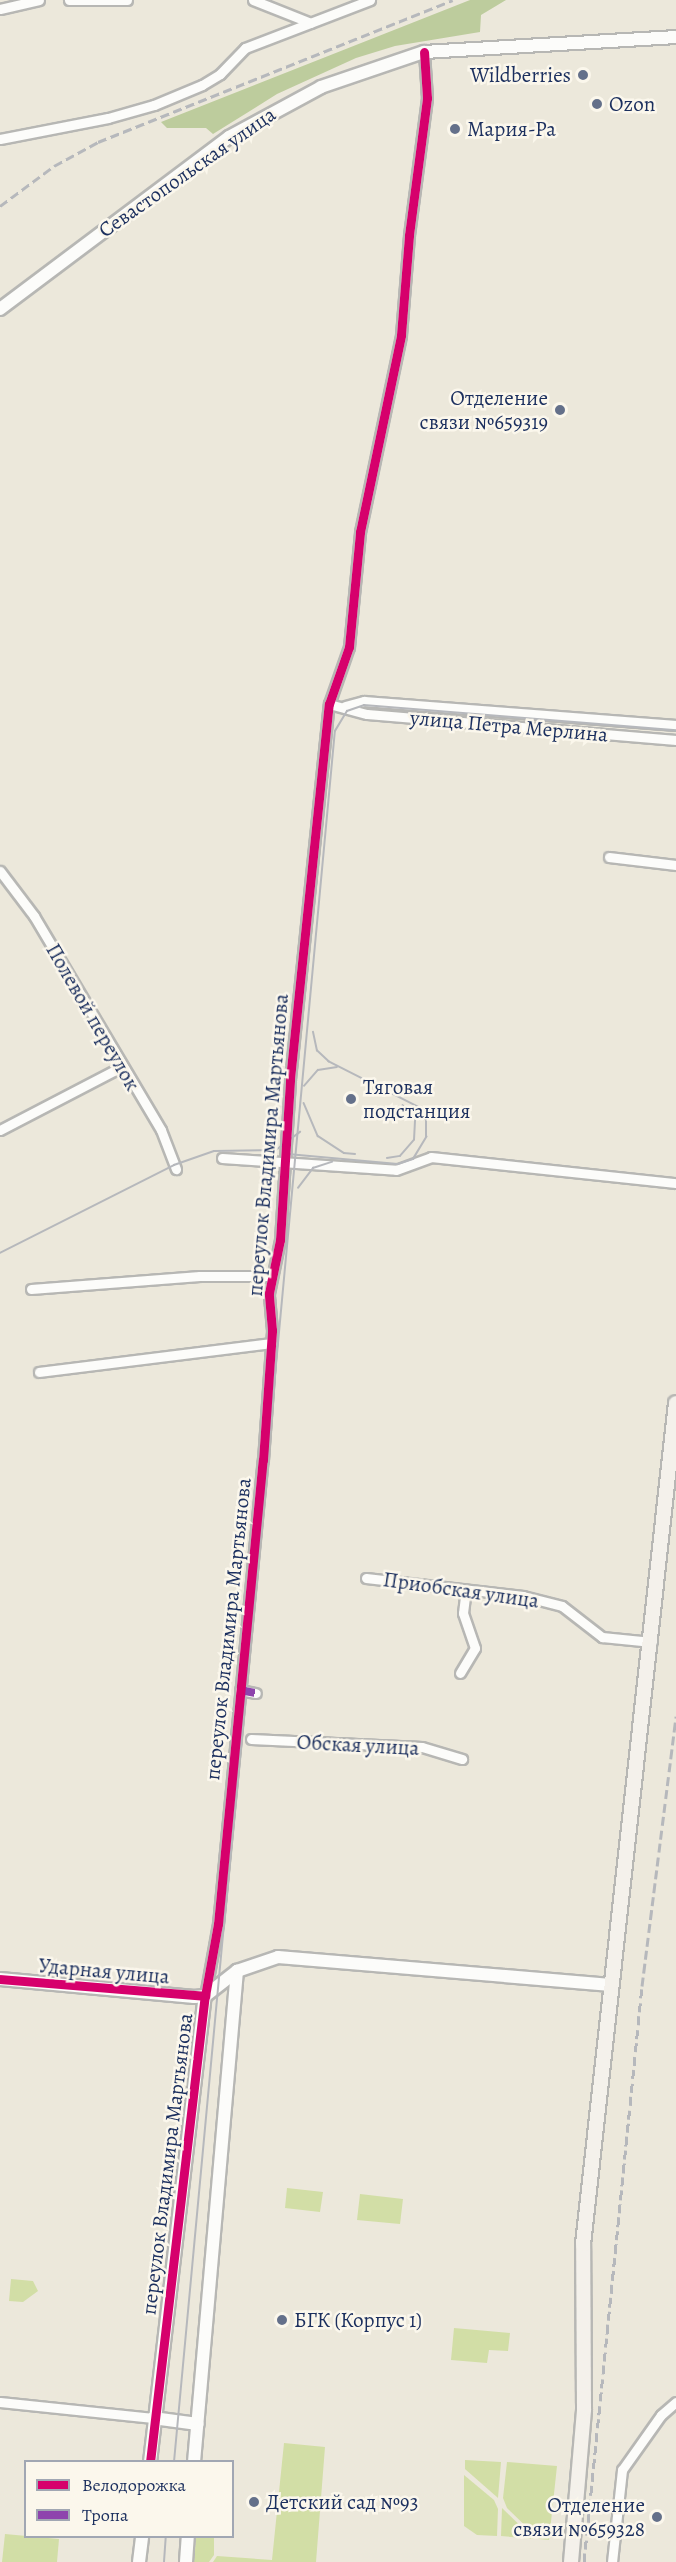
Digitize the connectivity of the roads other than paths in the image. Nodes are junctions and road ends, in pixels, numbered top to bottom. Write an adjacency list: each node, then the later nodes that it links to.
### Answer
1 (39, 0): 6 (street)
2 (69, 0): 3 (street)
3 (127, 0)
4 (253, 0): 7 (street)
5 (370, 0): 7 (street)
6 (0, 9)
7 (311, 23): 10 (street)
8 (676, 37): 9 (street, Севастопольская улица)
9 (424, 52): 11 (street, Севастопольская улица); 12 (street, переулок Владимира Мартьянова)
10 (0, 139)
11 (0, 309)
12 (329, 704): 13 (street, улица Петра Мерлина); 22 (street, переулок Владимира Мартьянова)
13 (345, 706): 14 (street, улица Петра Мерлина); 15 (street, улица Петра Мерлина)
14 (676, 725)
15 (676, 740)
16 (609, 858): 17 (street)
17 (676, 865)
18 (0, 871): 19 (street, Полевой переулок)
19 (121, 1067): 20 (street); 23 (street, Полевой переулок)
20 (0, 1130)
21 (222, 1158): 22 (street)
22 (287, 1160): 24 (street); 25 (street, переулок Владимира Мартьянова)
23 (176, 1169)
24 (676, 1183)
25 (272, 1276): 26 (street); 27 (street, переулок Владимира Мартьянова)
26 (31, 1289)
27 (270, 1343): 28 (street); 35 (street, переулок Владимира Мартьянова)
28 (39, 1372)
29 (676, 1403): 30 (main road)
30 (673, 1465): 33 (main road)
31 (366, 1578): 32 (street, Приобская улица)
32 (466, 1590): 33 (street, Приобская улица); 34 (street)
33 (652, 1642): 41 (main road)
34 (460, 1673)
35 (240, 1690): 36 (street); 42 (street, переулок Владимира Мартьянова)
36 (256, 1693)
37 (251, 1739): 38 (street, Обская улица)
38 (462, 1759)
39 (237, 1971): 41 (street); 42 (street); 46 (street)
40 (0, 1979): 42 (street, Ударная улица)
41 (611, 1985): 53 (main road)
42 (206, 1996): 45 (street, переулок Владимира Мартьянова)
43 (0, 2402): 45 (street)
44 (676, 2402): 54 (street)
45 (153, 2418): 46 (street); 47 (street, переулок Владимира Мартьянова)
46 (198, 2424): 48 (street)
47 (150, 2460)
48 (194, 2460)
49 (142, 2538): 51 (street)
50 (188, 2538): 52 (street)
51 (139, 2562)
52 (186, 2562)
53 (571, 2562)
54 (612, 2562)

